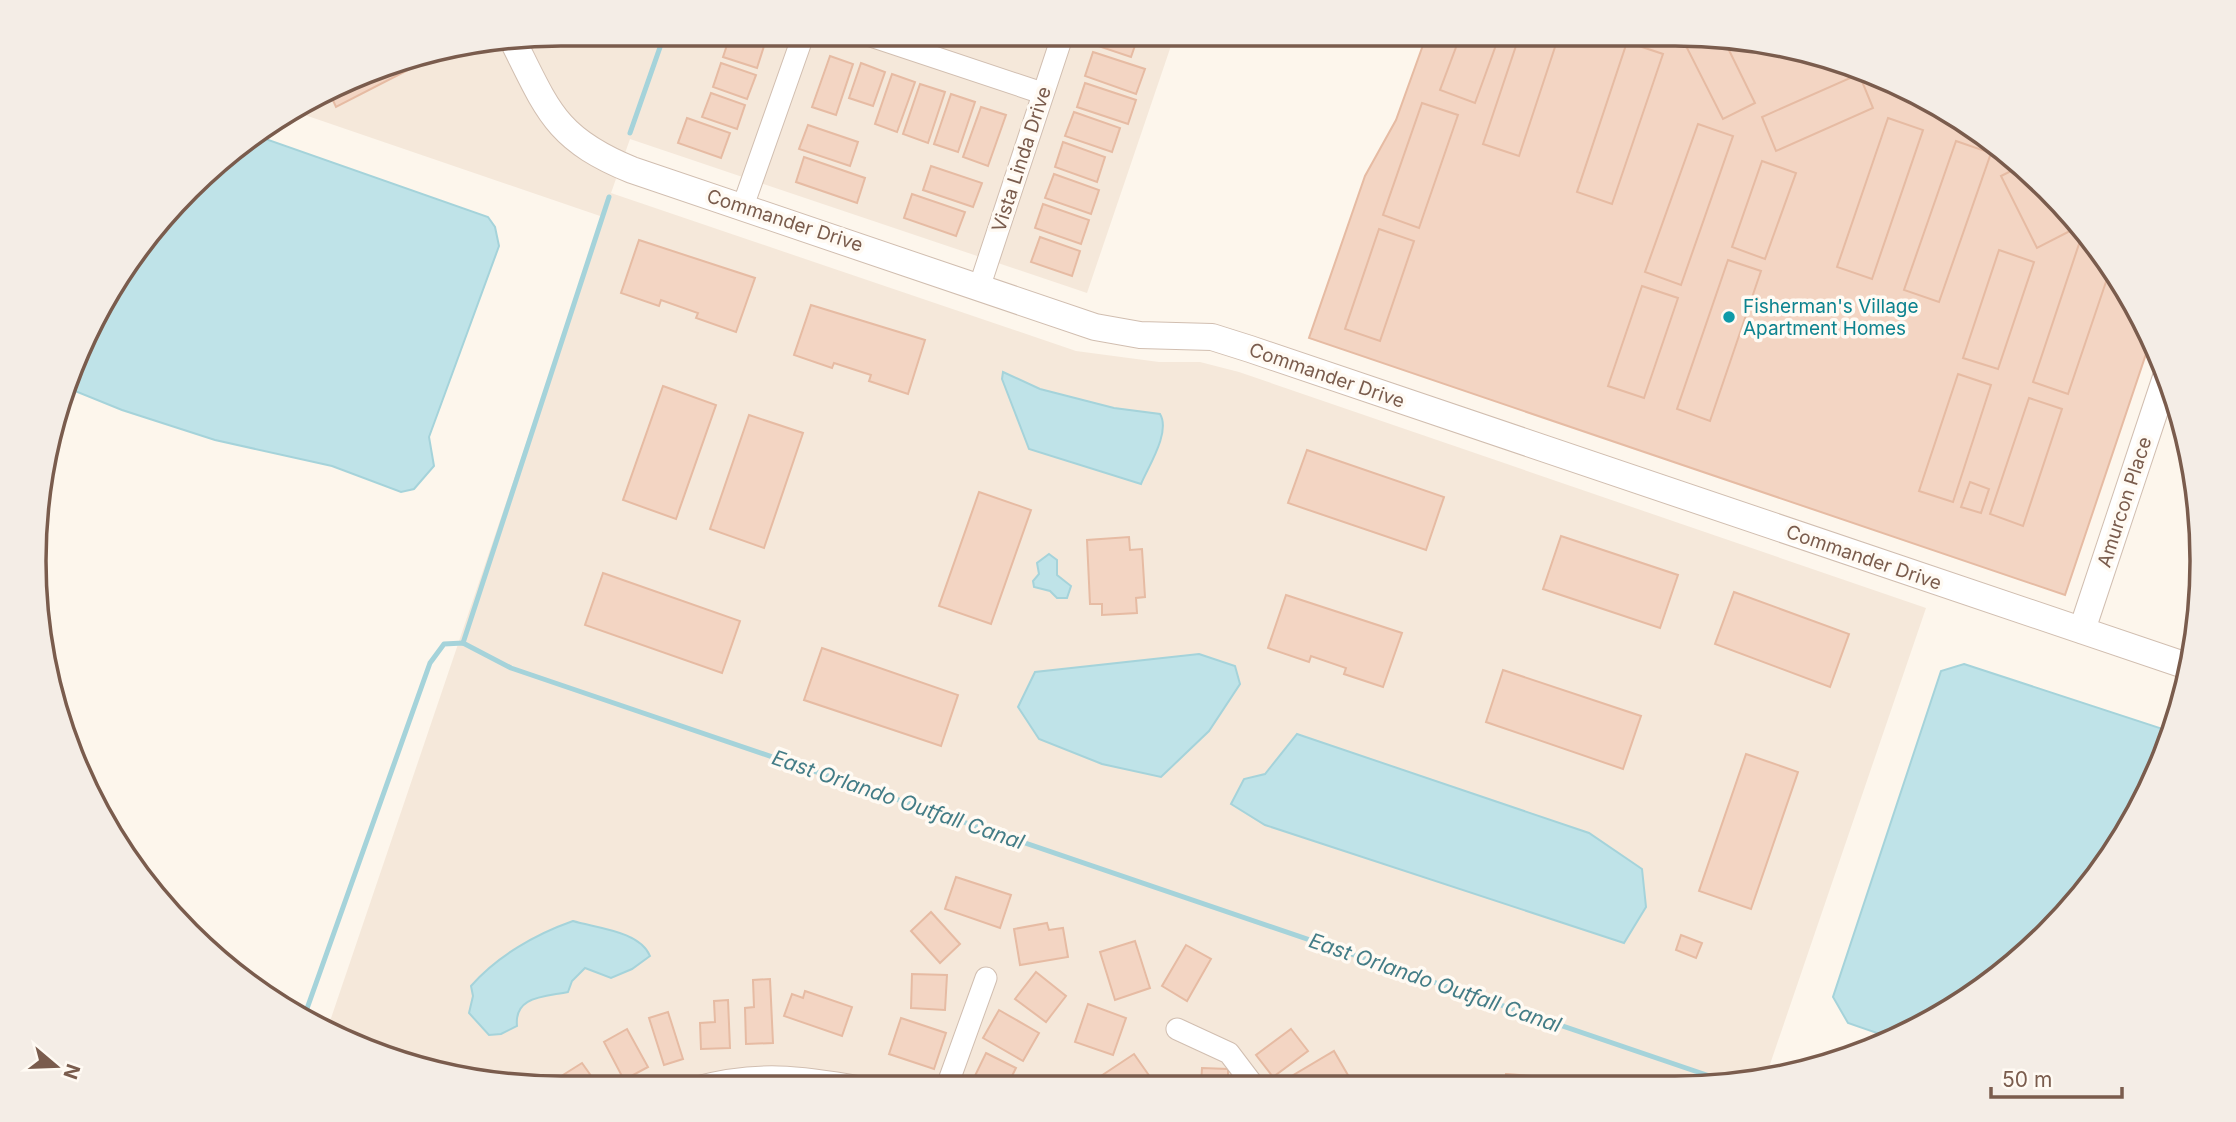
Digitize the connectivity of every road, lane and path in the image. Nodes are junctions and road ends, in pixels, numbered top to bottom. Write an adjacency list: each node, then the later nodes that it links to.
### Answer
1 (799, 46): 6 (street)
2 (900, 46): 5 (street)
3 (1059, 46): 5 (street, Vista Linda Drive)
4 (517, 48): 6 (street, Commander Drive)
5 (1042, 93): 7 (street, Vista Linda Drive)
6 (743, 206): 7 (street, Commander Drive)
7 (980, 285): 9 (street, Commander Drive)
8 (2161, 391): 9 (street, Amurcon Place)
9 (2082, 630): 10 (street, Commander Drive)
10 (2181, 664)
11 (986, 978): 15 (street)
12 (1177, 1029): 16 (street)
13 (752, 1076): 14 (street)
14 (779, 1076)
15 (951, 1076)
16 (1246, 1076)

